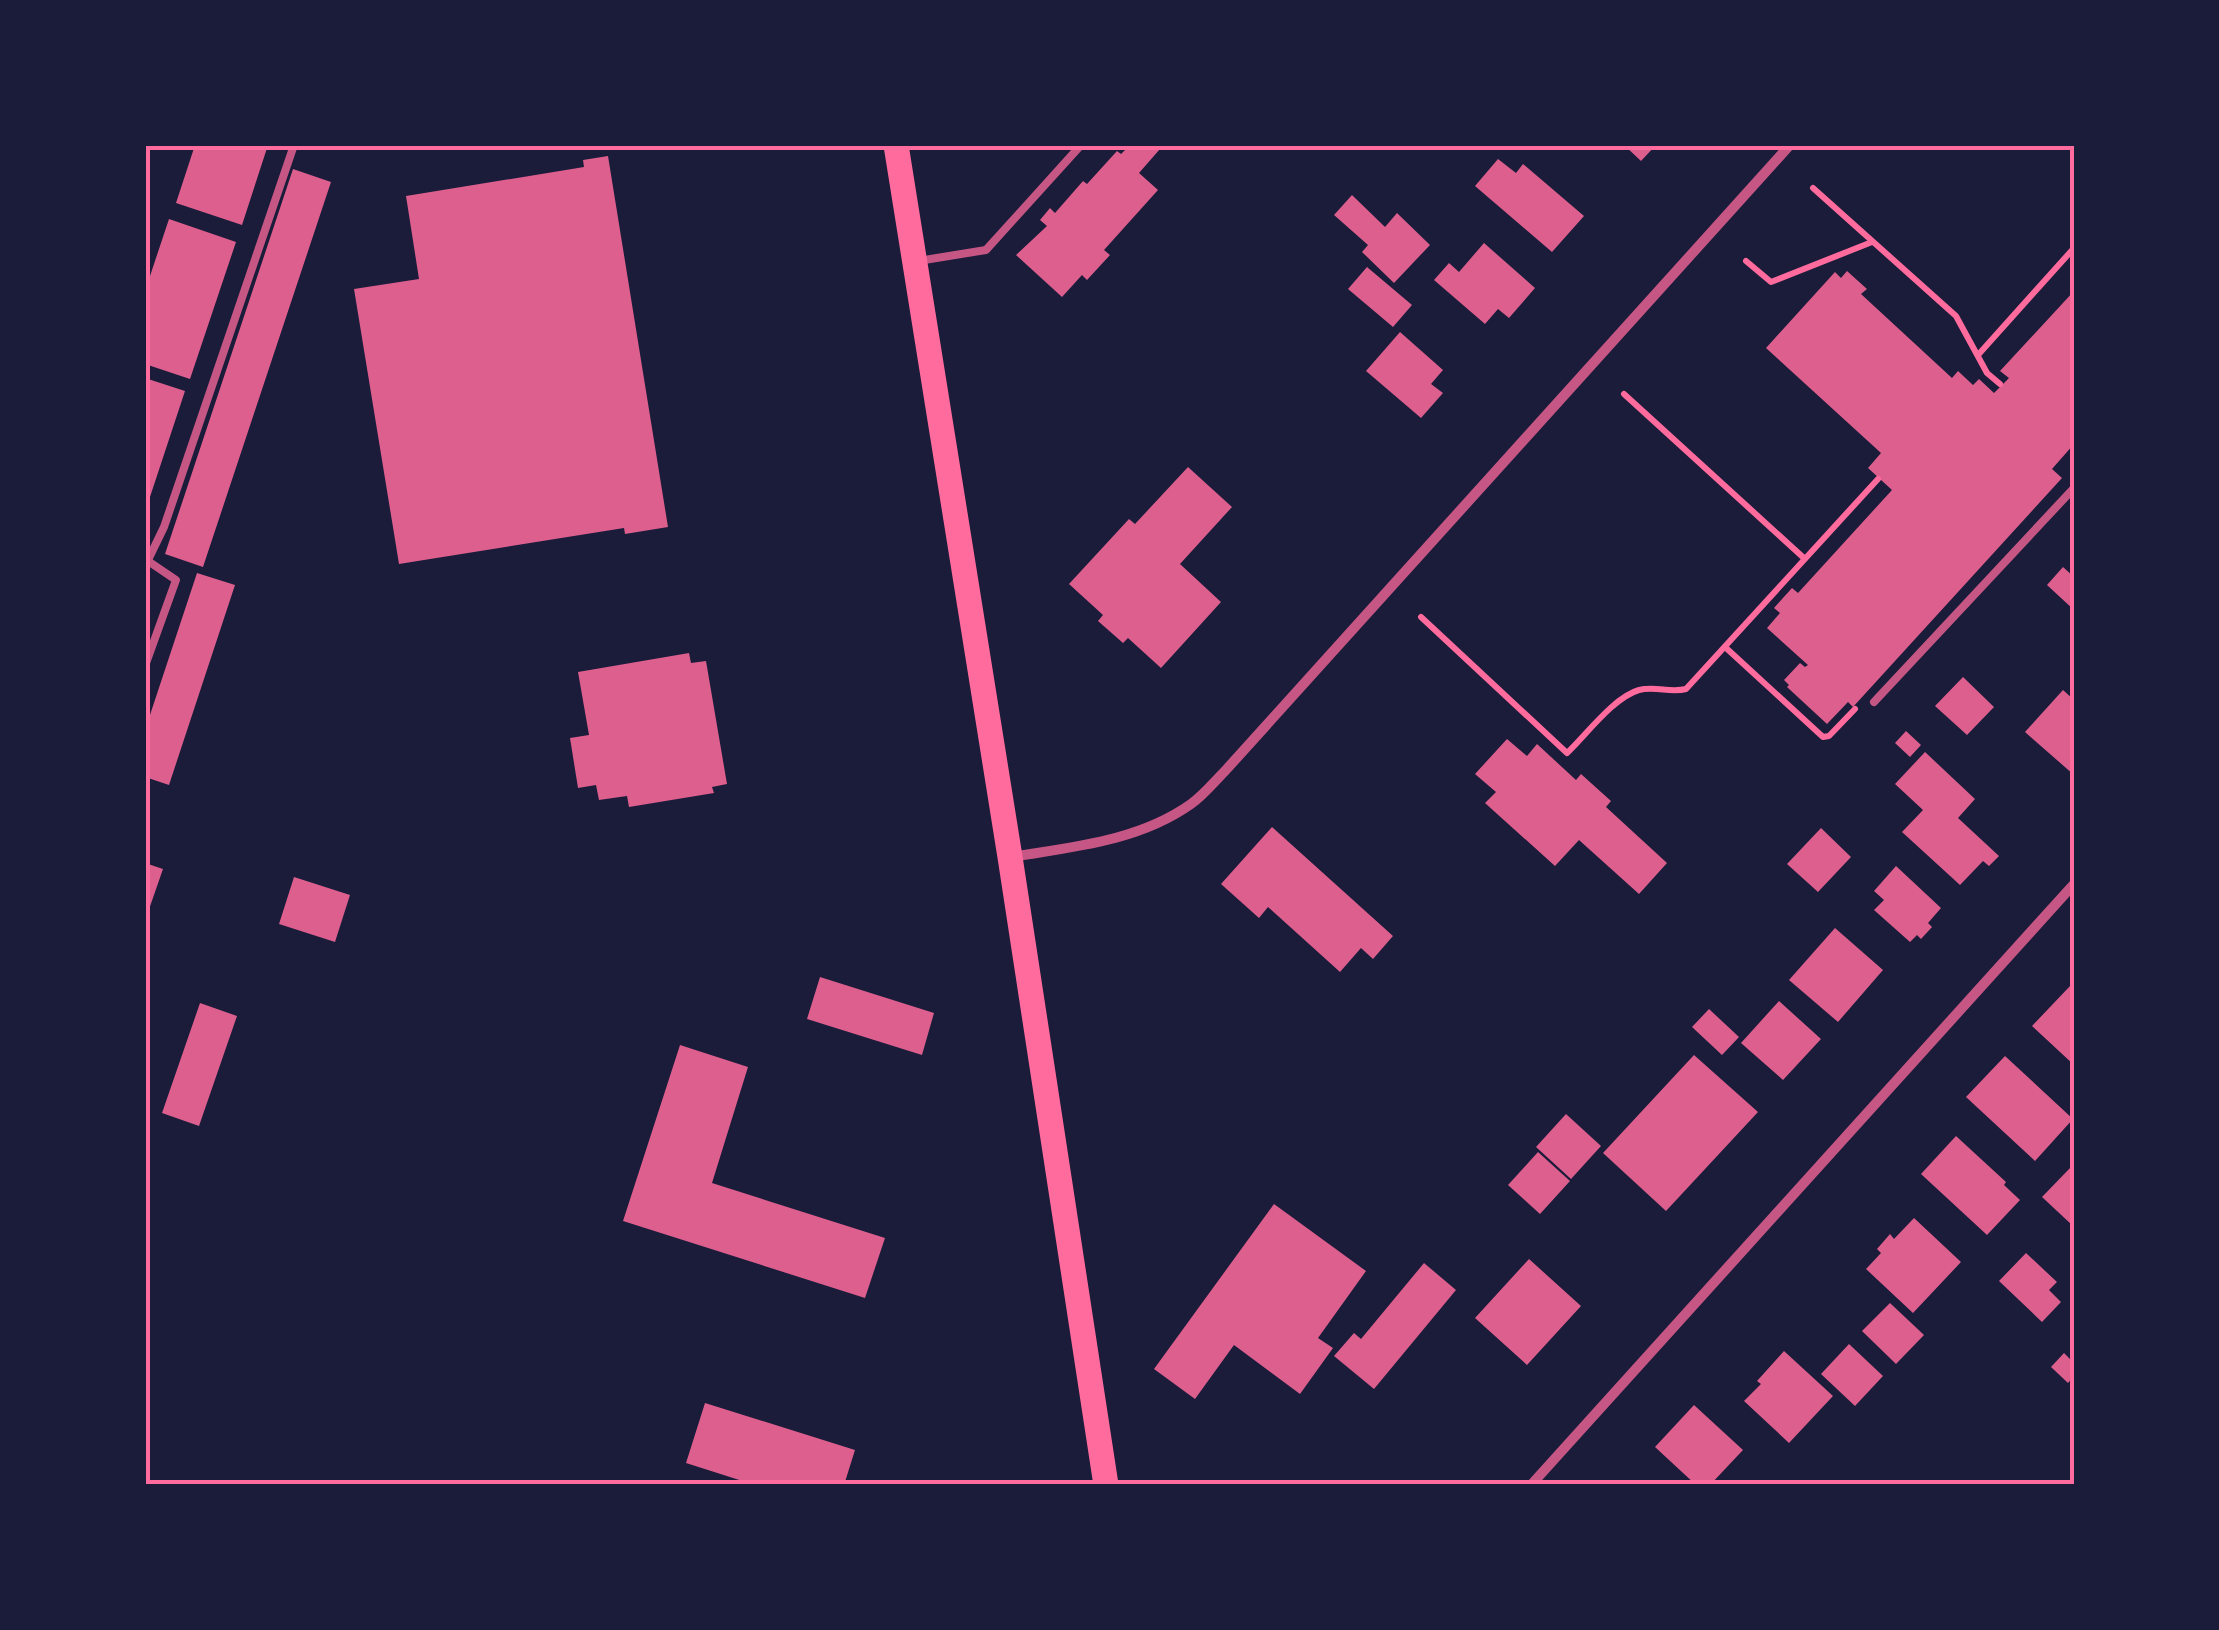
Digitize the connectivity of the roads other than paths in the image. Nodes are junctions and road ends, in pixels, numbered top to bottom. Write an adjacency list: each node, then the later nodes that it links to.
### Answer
1 (294, 145): 7 (lane)
2 (896, 145): 5 (main road)
3 (1081, 145): 5 (lane)
4 (1790, 145): 10 (street)
5 (914, 262): 10 (main road)
6 (2074, 488): 9 (lane)
7 (146, 559): 8 (lane)
8 (145, 666)
9 (1874, 702)
10 (1010, 858): 12 (main road)
11 (2074, 884): 13 (street)
12 (1106, 1485)
13 (1531, 1485)

